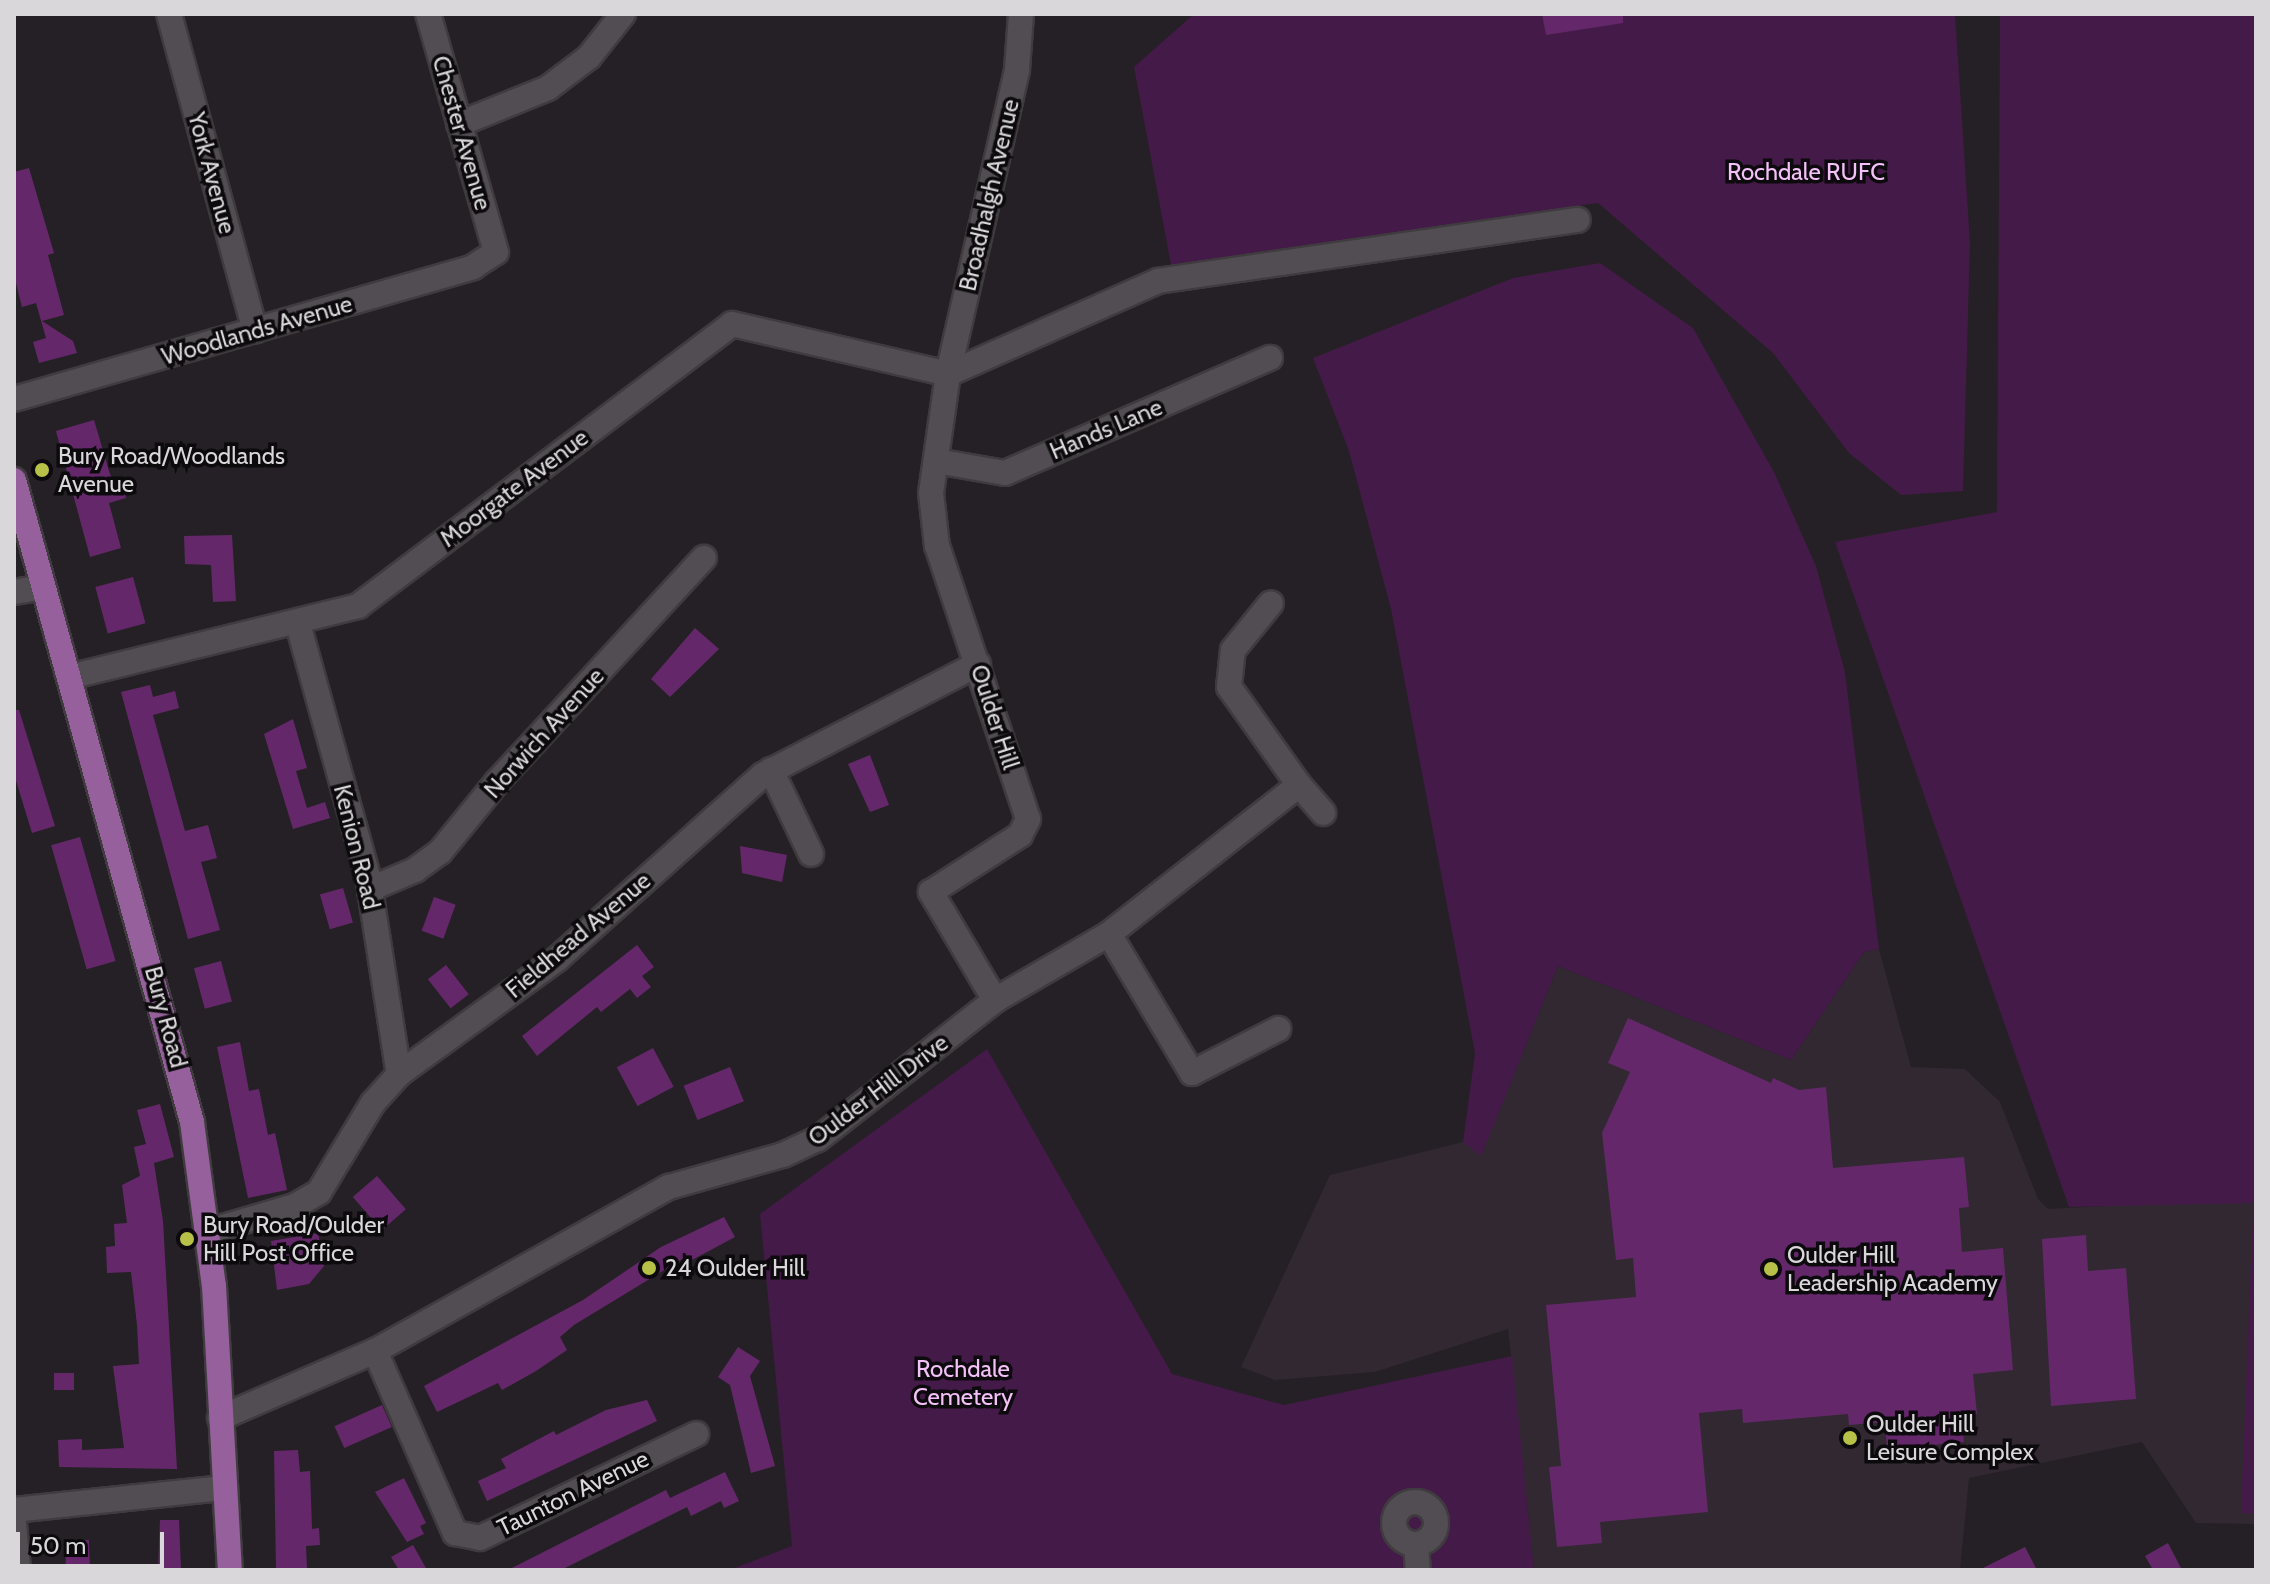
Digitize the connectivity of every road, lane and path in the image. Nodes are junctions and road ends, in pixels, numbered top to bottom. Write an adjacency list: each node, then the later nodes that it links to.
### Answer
1 (169, 14): 8 (street, York Avenue)
2 (428, 14): 5 (street, Chester Avenue)
3 (623, 14): 5 (street)
4 (1021, 14): 10 (street, Broadhalgh Avenue)
5 (459, 124): 7 (street, Chester Avenue)
6 (1578, 220): 10 (street)
7 (496, 252): 8 (street, Woodlands Avenue)
8 (255, 331): 11 (street, Woodlands Avenue)
9 (1270, 358): 12 (street, Hands Lane)
10 (948, 374): 12 (street, Oulder Hill); 18 (street, Moorgate Avenue)
11 (14, 399)
12 (936, 461): 19 (street, Oulder Hill)
13 (14, 480): 15 (main road, Bury Road)
14 (704, 558): 25 (street, Norwich Avenue)
15 (43, 587): 16 (street); 20 (main road, Bury Road)
16 (14, 592)
17 (1271, 603): 22 (street)
18 (298, 624): 20 (street, Moorgate Avenue); 25 (street, Kenion Road)
19 (978, 664): 21 (street, Fieldhead Avenue); 27 (street, Oulder Hill)
20 (69, 677): 30 (main road, Bury Road)
21 (771, 770): 24 (street); 29 (street, Fieldhead Avenue)
22 (1299, 785): 23 (street); 26 (street, Oulder Hill Drive)
23 (1323, 813)
24 (811, 854)
25 (370, 889): 29 (street, Kenion Road)
26 (1109, 934): 27 (street, Oulder Hill Drive); 28 (street)
27 (995, 1000): 31 (street, Oulder Hill Drive)
28 (1278, 1029)
29 (399, 1074): 30 (street, Fieldhead Avenue)
30 (209, 1231): 32 (main road, Bury Road)
31 (375, 1351): 32 (street, Oulder Hill Drive); 33 (street, Taunton Avenue)
32 (220, 1418): 34 (main road, Bury Road)
33 (696, 1434)
34 (224, 1488): 35 (street); 39 (main road, Bury Road)
35 (14, 1510)
36 (14, 1524): 38 (street)
37 (1416, 1544): 40 (street)
38 (18, 1570)
39 (230, 1570)
40 (1418, 1570)

